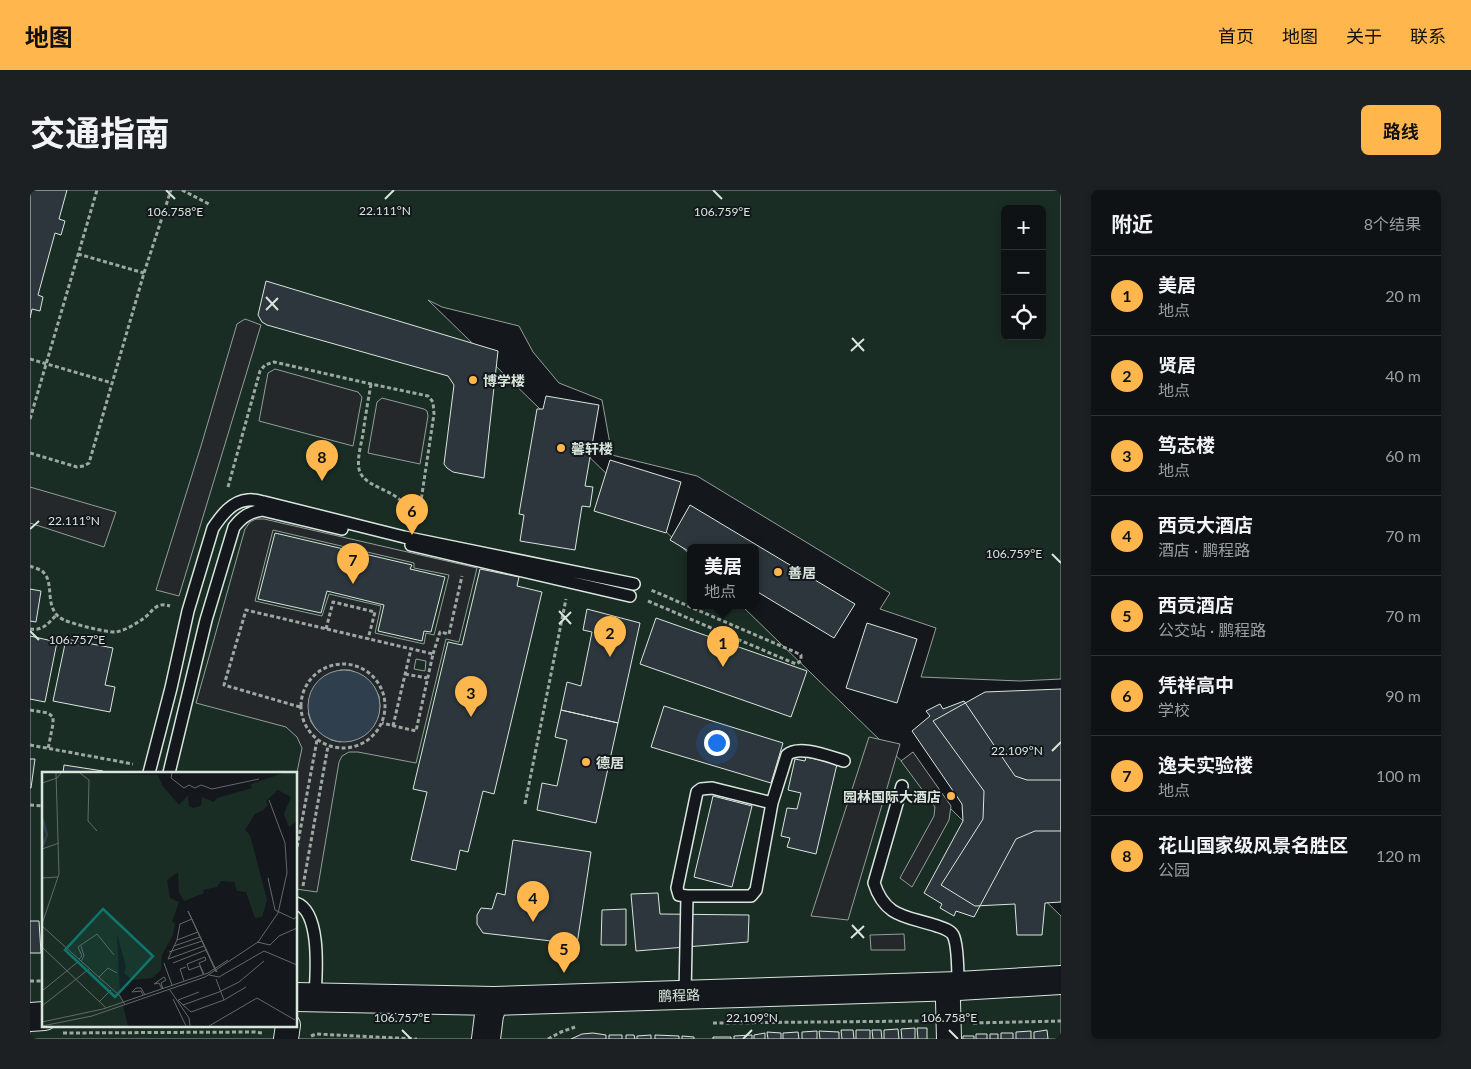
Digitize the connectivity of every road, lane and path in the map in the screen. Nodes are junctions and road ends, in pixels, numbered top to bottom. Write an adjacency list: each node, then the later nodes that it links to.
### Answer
1 (97, 190): 5 (path)
2 (170, 190): 6 (path)
3 (182, 190): 4 (path)
4 (209, 204)
5 (78, 254): 6 (path); 8 (path)
6 (144, 273): 9 (path)
7 (30, 359): 8 (path)
8 (46, 364): 9 (path); 11 (path)
9 (112, 383): 12 (path)
10 (371, 384): 13 (path); 14 (path); 14 (path)
11 (30, 419)
12 (30, 453)
13 (220, 518): 14 (lane); 22 (lane)
14 (410, 538): 18 (lane)
15 (466, 558): 17 (lane); 28 (path); 41 (lane)
16 (30, 566): 23 (path)
17 (570, 582): 19 (lane); 44 (path)
18 (634, 584): 20 (path)
19 (630, 596): 21 (path)
20 (687, 606)
21 (695, 609)
22 (188, 611): 23 (path); 40 (lane)
23 (57, 614): 24 (path)
24 (30, 629)
25 (326, 629): 26 (path); 26 (path); 31 (path)
26 (368, 639): 27 (path)
27 (411, 649): 28 (path); 29 (path)
28 (433, 654): 30 (path)
29 (405, 674): 30 (path); 34 (path)
30 (427, 678): 34 (path)
31 (300, 707): 33 (path); 35 (path)
32 (30, 710): 38 (path)
33 (382, 723): 34 (path); 37 (path)
34 (393, 726)
35 (317, 740): 37 (path); 45 (path)
36 (30, 746): 38 (path)
37 (328, 746): 47 (path)
38 (48, 749): 40 (path)
39 (844, 761): 43 (lane)
40 (150, 770)
41 (169, 772)
42 (902, 786): 50 (lane)
43 (772, 803): 46 (lane); 46 (lane)
44 (525, 804)
45 (298, 842)
46 (687, 896): 49 (lane)
47 (298, 903): 52 (lane)
48 (1061, 980): 50 (main road, 鹏程路)
49 (684, 994): 50 (main road, 鹏程路); 54 (main road, 鹏程路)
50 (953, 994): 51 (main road, 鹏程路); 54 (main road, 鹏程路); 63 (street)
51 (1061, 997)
52 (303, 1002): 54 (main road, 鹏程路)
53 (30, 1017): 55 (main road)
54 (490, 1018)
55 (42, 1021)
56 (927, 1021): 58 (path)
57 (1061, 1021): 63 (path)
58 (713, 1023)
59 (103, 1026): 62 (path)
60 (288, 1026): 64 (street)
61 (582, 1026): 67 (path)
62 (255, 1032)
63 (957, 1032)
64 (286, 1039)
65 (307, 1039): 66 (path)
66 (417, 1039)
67 (548, 1039)

